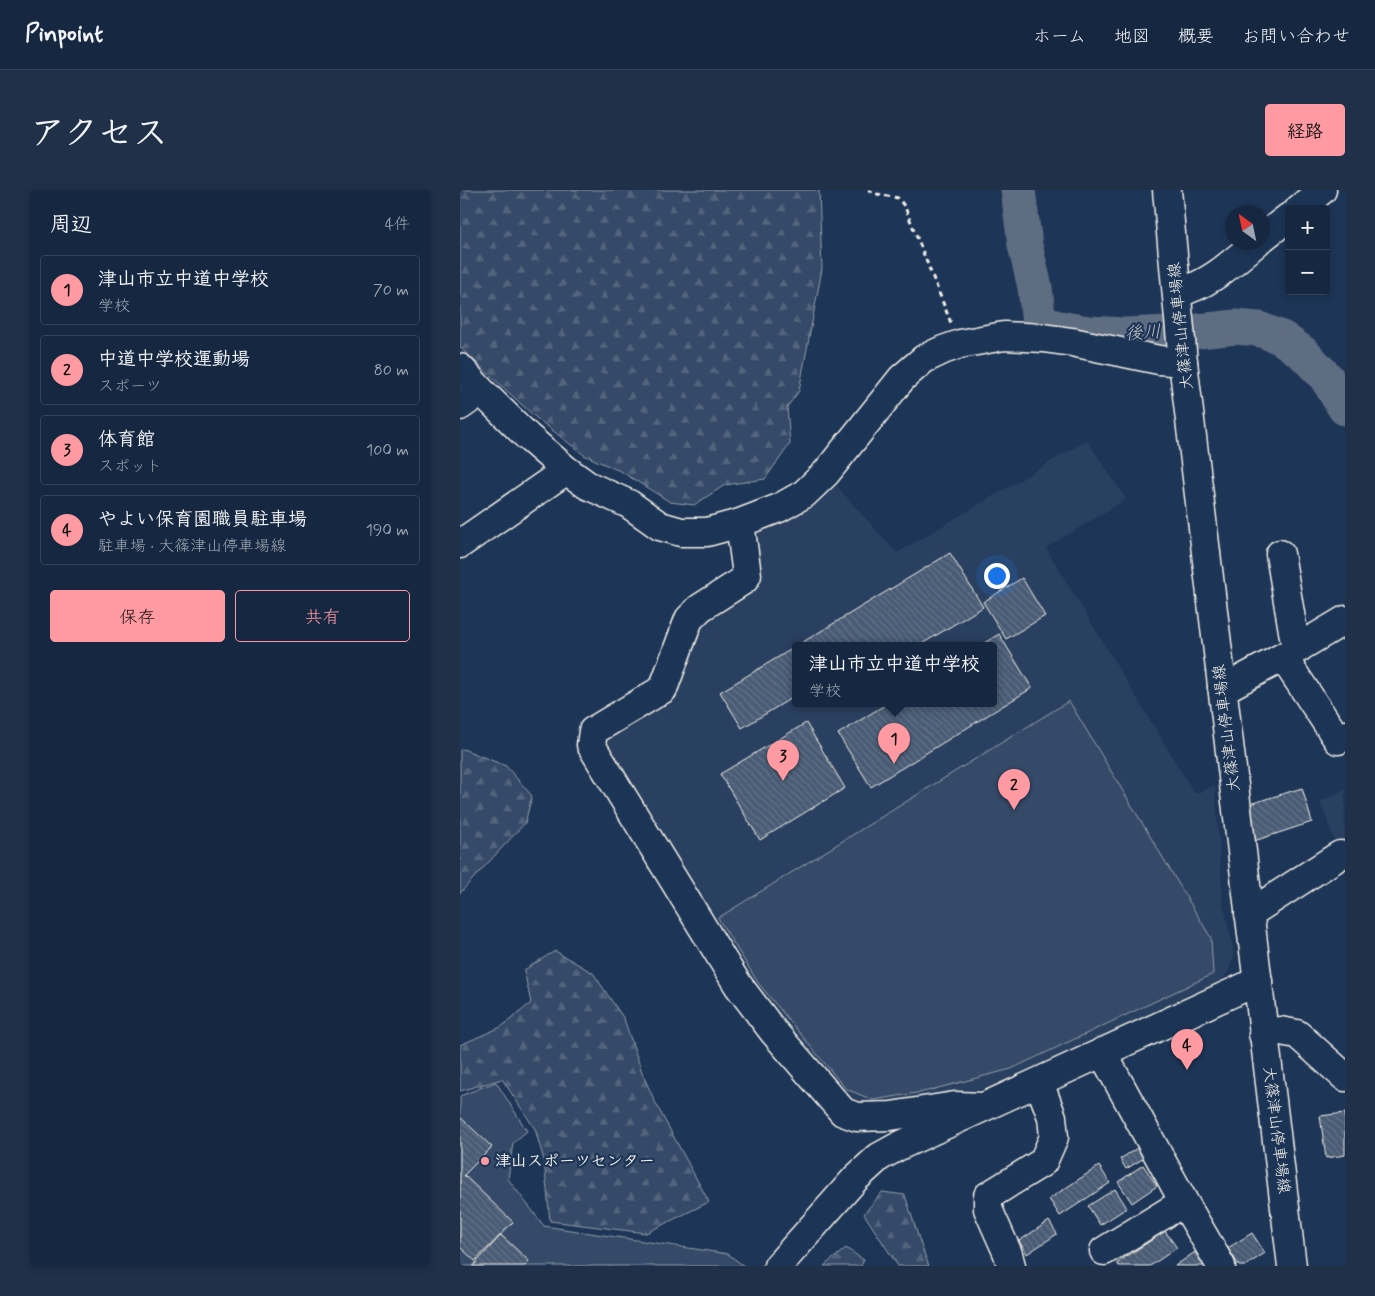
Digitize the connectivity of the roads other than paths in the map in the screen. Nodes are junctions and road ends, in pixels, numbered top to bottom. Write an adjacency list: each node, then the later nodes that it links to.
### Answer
1 (1168, 190): 7 (street, 大篠津山停車場線)
2 (1322, 190): 3 (street)
3 (1304, 205)
4 (1285, 220): 5 (street)
5 (1270, 232)
6 (1247, 250): 7 (street)
7 (1178, 304): 8 (street, 大篠津山停車場線)
8 (1183, 356): 12 (street); 17 (street, 大篠津山停車場線)
9 (460, 368): 10 (street)
10 (470, 398): 11 (street)
11 (565, 469): 12 (street); 13 (street)
12 (740, 522): 26 (street)
13 (460, 544)
14 (1280, 554): 16 (street)
15 (1345, 620): 16 (street)
16 (1291, 653): 17 (street); 18 (street)
17 (1222, 687): 20 (street, 大篠津山停車場線)
18 (1345, 735)
19 (1340, 855): 20 (street)
20 (1249, 914): 21 (street, 大篠津山停車場線)
21 (1258, 981): 22 (street, 大篠津山停車場線); 23 (street)
22 (1263, 1034): 24 (street); 32 (street, 大篠津山停車場線)
23 (1102, 1052): 25 (street); 27 (street)
24 (1345, 1078)
25 (1039, 1082): 26 (street); 30 (street)
26 (984, 1107): 29 (street)
27 (1184, 1202): 28 (street); 31 (street)
28 (1104, 1251)
29 (778, 1266)
30 (1011, 1266)
31 (1221, 1266)
32 (1292, 1266)

